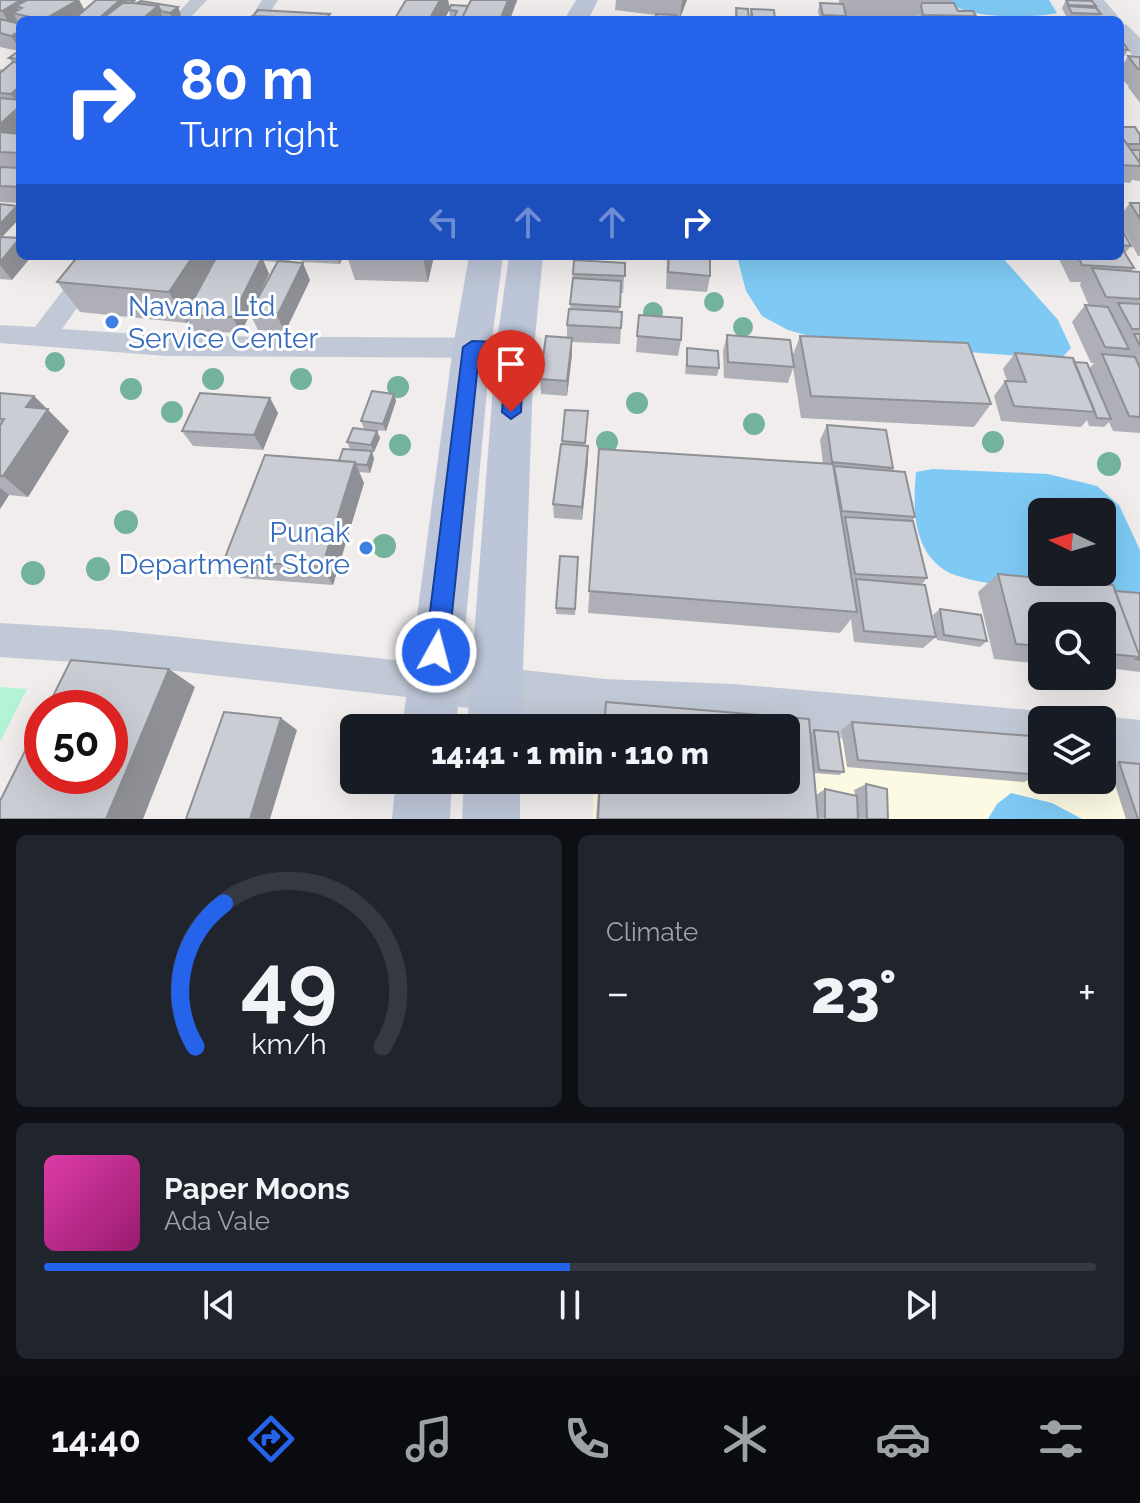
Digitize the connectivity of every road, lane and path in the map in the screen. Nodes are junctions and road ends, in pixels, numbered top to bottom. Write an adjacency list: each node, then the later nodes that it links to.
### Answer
1 (199, 0): 3 (street)
2 (1093, 0): 4 (street)
3 (183, 16)
4 (1107, 16)
5 (1124, 33): 6 (street)
6 (1140, 50)
7 (99, 260): 11 (street)
8 (485, 260): 12 (main road)
9 (526, 260): 13 (main road)
10 (0, 334): 11 (street)
11 (42, 337): 12 (street)
12 (472, 347): 13 (street); 16 (main road)
13 (515, 348): 18 (main road)
14 (0, 640): 15 (street)
15 (113, 647): 16 (street); 17 (street)
16 (433, 682): 18 (street); 19 (main road)
17 (93, 690)
18 (495, 708): 20 (street)
19 (430, 714)
20 (1028, 733)
21 (1116, 740): 22 (street)
22 (1140, 743)
23 (423, 794): 25 (main road)
24 (492, 794): 26 (main road)
25 (421, 819)
26 (491, 819)

